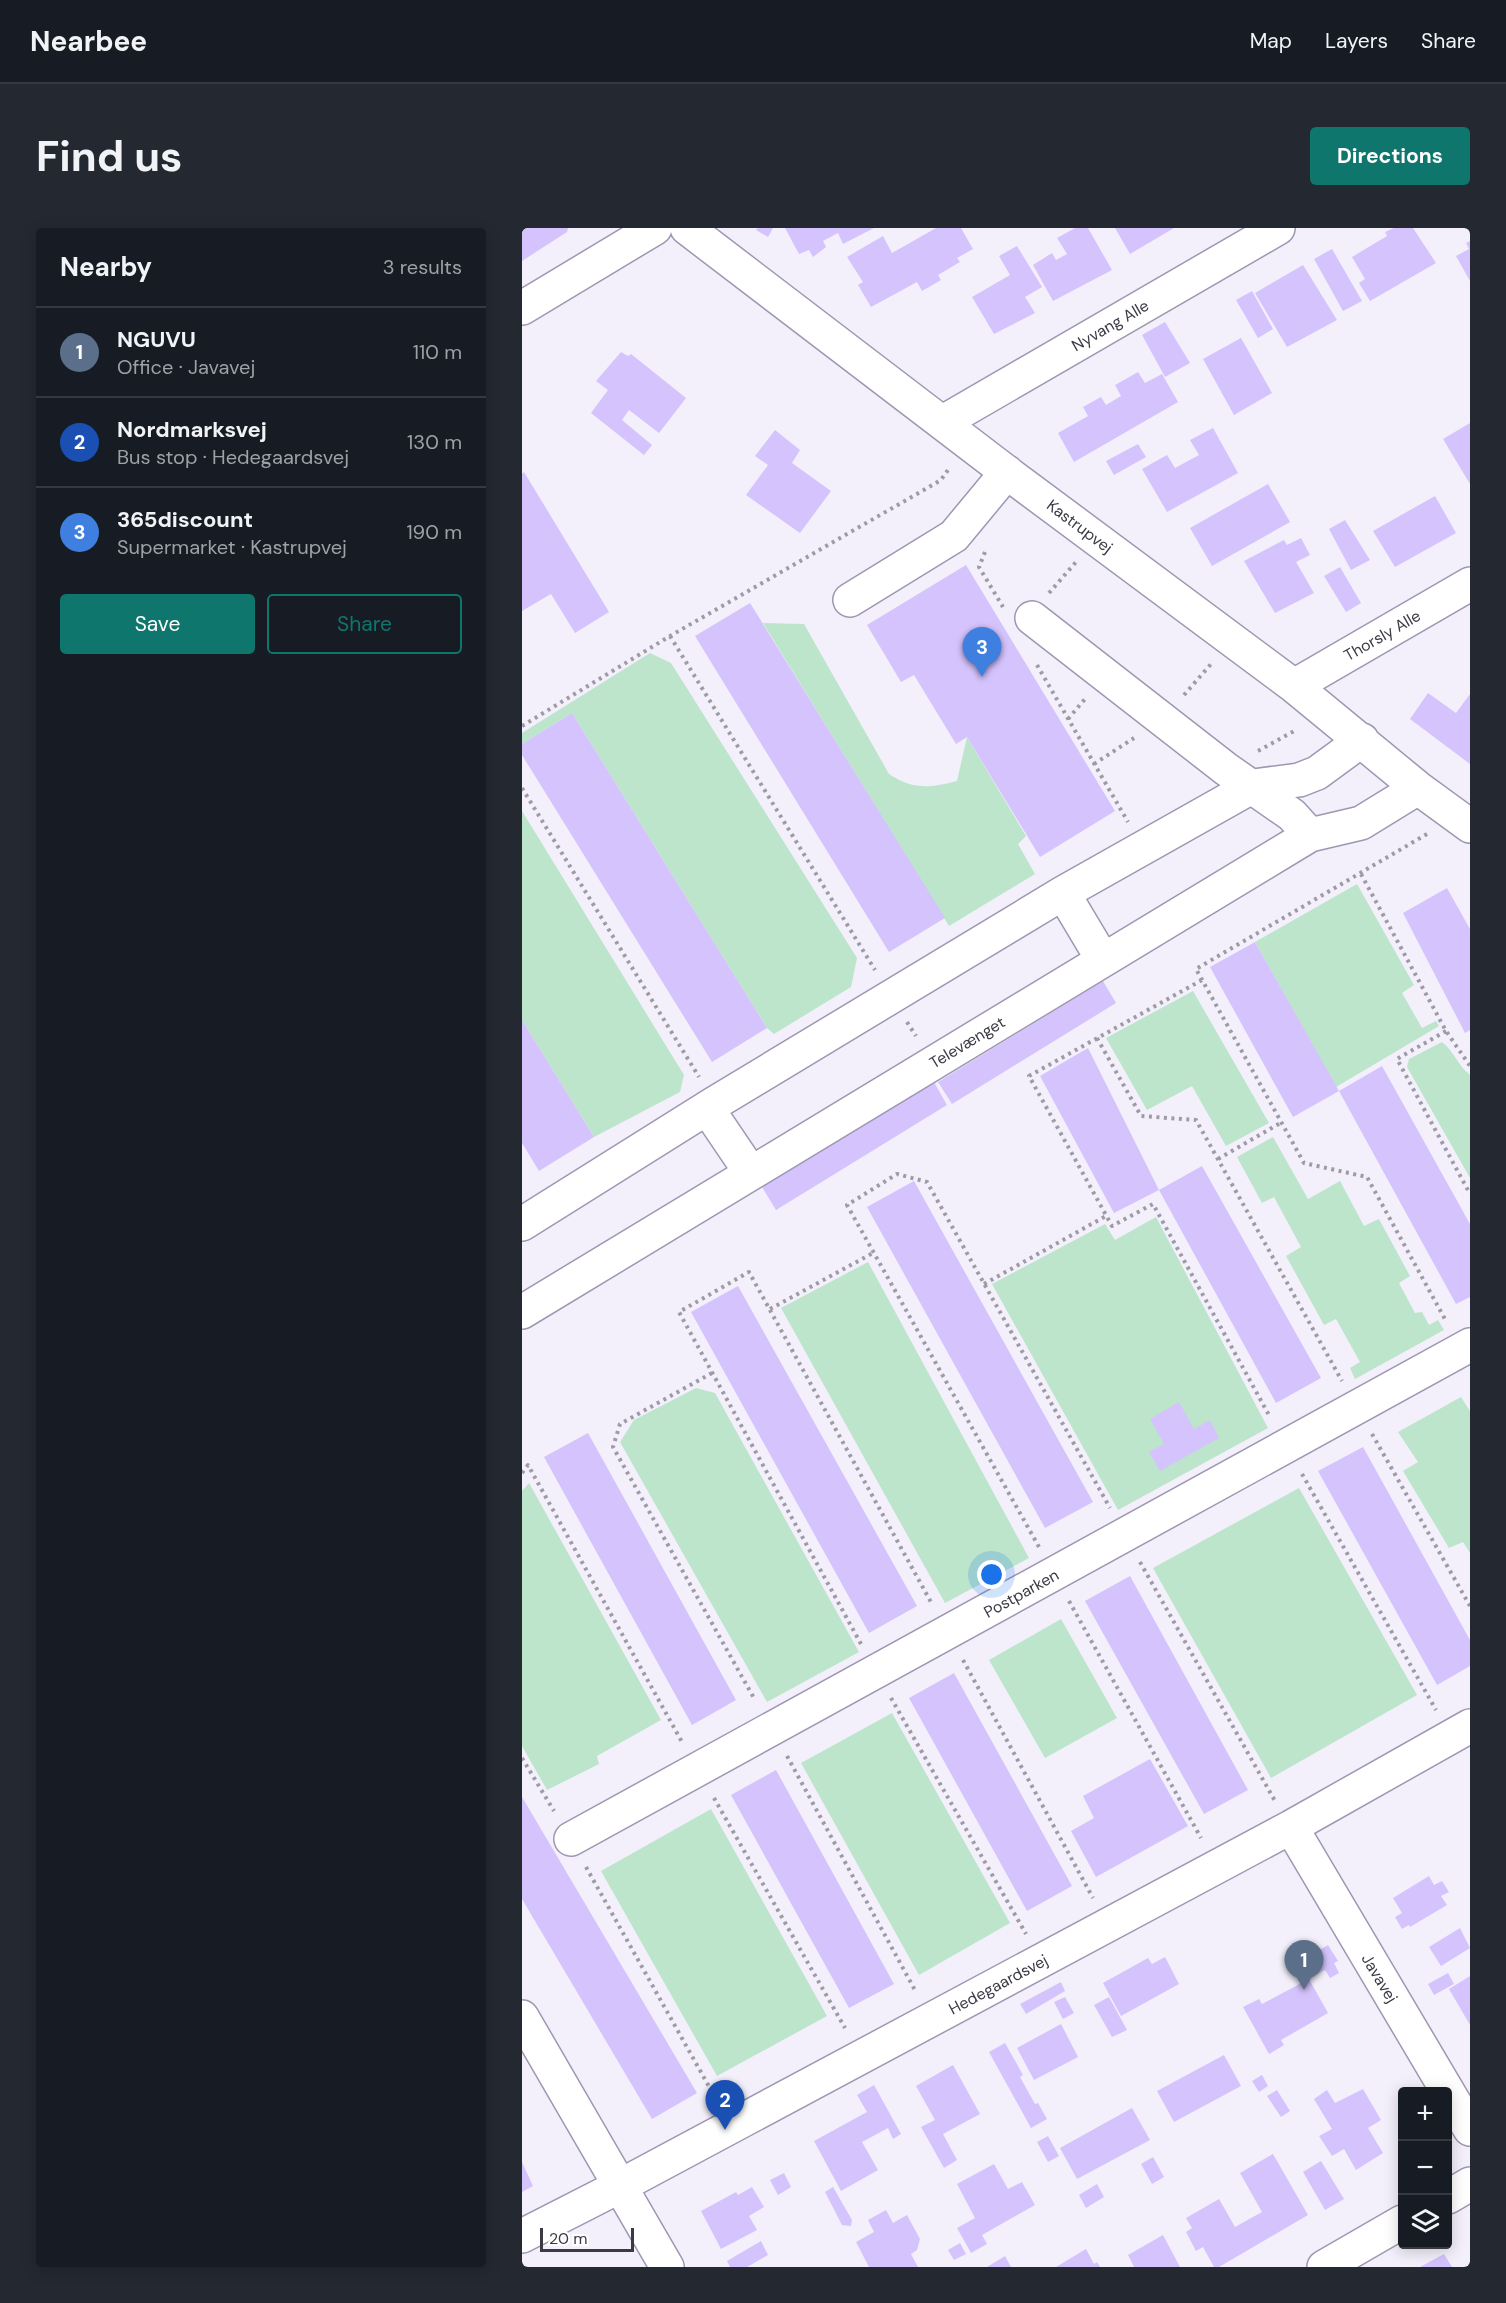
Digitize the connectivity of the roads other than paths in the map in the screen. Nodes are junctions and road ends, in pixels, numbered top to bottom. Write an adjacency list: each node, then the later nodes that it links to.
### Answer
1 (655, 228): 4 (street)
2 (687, 228): 5 (street, Kastrupvej)
3 (1278, 228): 5 (street, Nyvang Alle)
4 (522, 308)
5 (943, 423): 6 (street, Kastrupvej)
6 (1007, 472): 8 (street); 10 (street, Kastrupvej)
7 (1470, 584): 10 (street, Thorsly Alle)
8 (850, 600)
9 (1020, 616): 12 (street)
10 (1294, 686): 11 (street, Kastrupvej)
11 (1362, 740): 12 (street); 13 (street, Kastrupvej)
12 (1253, 786): 15 (street); 16 (street)
13 (1418, 788): 14 (street, Kastrupvej); 15 (street, Televænget)
14 (1463, 821)
15 (1310, 835): 17 (street, Televænget)
16 (1063, 893): 17 (street); 18 (street)
17 (1103, 960): 19 (street, Televænget)
18 (711, 1106): 19 (street); 20 (street)
19 (751, 1173): 21 (street, Televænget)
20 (522, 1224)
21 (522, 1312)
22 (1466, 1347): 25 (street, Postparken)
23 (1470, 1726): 24 (street, Hedegaardsvej)
24 (1291, 1827): 27 (street, Javavej); 29 (street, Hedegaardsvej)
25 (571, 1839)
26 (522, 2017): 29 (street)
27 (1470, 2129)
28 (1470, 2184): 30 (street)
29 (620, 2186): 32 (street, Hedegaardsvej); 33 (street)
30 (1451, 2195)
31 (1398, 2224): 34 (street)
32 (522, 2236)
33 (668, 2267)
34 (1324, 2267)

